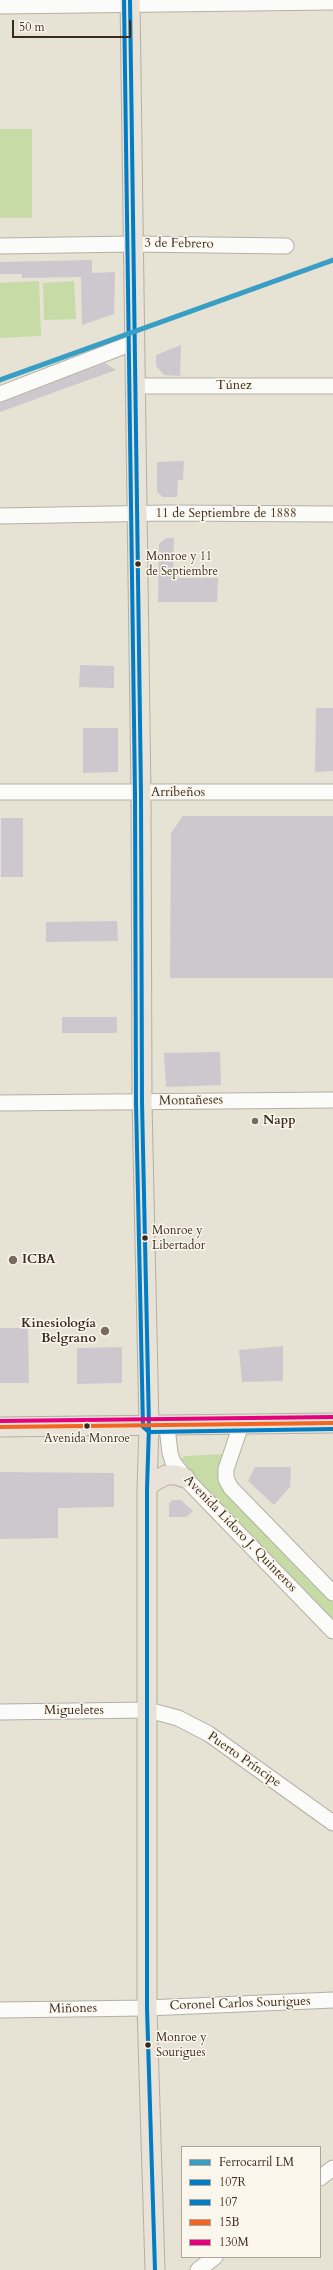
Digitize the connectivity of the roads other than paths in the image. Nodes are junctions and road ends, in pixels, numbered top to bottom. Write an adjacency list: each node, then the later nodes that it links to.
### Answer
1 (130, 2): 2 (street); 3 (street); 4 (main road)
2 (333, 2)
3 (0, 6)
4 (133, 244): 5 (street, 3 de Febrero); 6 (street, 3 de Febrero); 7 (main road)
5 (0, 246)
6 (286, 246)
7 (135, 342): 8 (main road); 10 (street)
8 (135, 386): 9 (street, Túnez); 12 (main road)
9 (333, 386)
10 (0, 394)
11 (333, 514): 12 (street, 11 de Septiembre de 1888)
12 (137, 515): 13 (street, 11 de Septiembre de 1888); 16 (main road)
13 (0, 516)
14 (0, 792): 16 (street, Arribeños)
15 (333, 792): 16 (street, Arribeños)
16 (141, 793): 18 (main road)
17 (333, 1100): 18 (street, Montañeses)
18 (142, 1102): 19 (street, Montañeses); 22 (main road)
19 (0, 1103)
20 (333, 1423): 21 (main road)
21 (241, 1425): 22 (main road); 26 (street, Avenida Lidoro J. Quinteros)
22 (158, 1426): 23 (main road); 24 (street, Avenida Lidoro J. Quinteros); 25 (main road)
23 (0, 1427)
24 (186, 1478): 25 (main road); 27 (street, Avenida Lidoro J. Quinteros)
25 (147, 1489): 28 (main road)
26 (333, 1592)
27 (333, 1631)
28 (148, 1710): 29 (street, Migueletes); 30 (street, Puerto Príncipe); 32 (main road)
29 (0, 1712)
30 (333, 1823)
31 (333, 2000): 32 (street, Coronel Carlos Sourigues)
32 (147, 2008): 33 (street, Miñones); 37 (main road)
33 (0, 2010)
34 (333, 2168): 35 (street)
35 (321, 2177)
36 (214, 2258): 38 (street)
37 (155, 2270)
38 (198, 2270)

